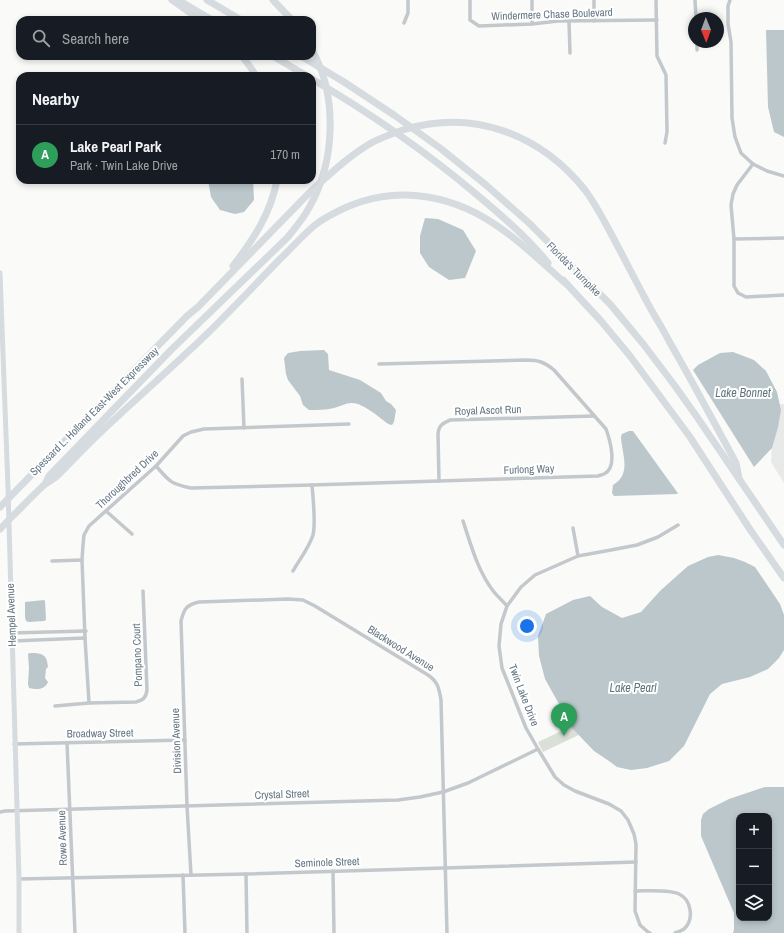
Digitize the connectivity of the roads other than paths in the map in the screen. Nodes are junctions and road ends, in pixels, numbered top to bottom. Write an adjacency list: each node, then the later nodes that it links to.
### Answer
1 (172, 0): 13 (highway)
2 (178, 0): 14 (highway)
3 (207, 0): 15 (highway)
4 (273, 0): 16 (highway)
5 (408, 0): 20 (street)
6 (470, 0): 21 (street, Windermere Chase Boulevard)
7 (532, 0): 21 (street)
8 (594, 0): 19 (street)
9 (656, 0): 17 (street)
10 (695, 0): 12 (street)
11 (730, 0): 31 (street)
12 (696, 12)
13 (194, 16)
14 (205, 16)
15 (233, 16)
16 (288, 16)
17 (656, 20): 19 (street, Windermere Chase Boulevard); 30 (street)
18 (569, 21): 19 (street, Windermere Chase Boulevard); 21 (street, Windermere Chase Boulevard); 22 (street)
19 (594, 21)
20 (404, 23)
21 (532, 24)
22 (570, 53)
23 (245, 60): 27 (highway)
24 (280, 60): 28 (highway)
25 (308, 60): 48 (highway, Florida's Turnpike)
26 (316, 60): 50 (highway)
27 (254, 72)
28 (300, 72)
29 (316, 81): 37 (highway, Florida's Turnpike)
30 (665, 143)
31 (753, 164): 32 (street); 35 (street)
32 (784, 176)
33 (276, 184): 41 (highway)
34 (784, 238): 35 (street)
35 (734, 239): 40 (street)
36 (0, 273): 38 (street, Hempel Avenue)
37 (565, 283): 50 (highway); 64 (highway, Florida's Turnpike)
38 (0, 286): 39 (street, Hempel Avenue)
39 (0, 292): 69 (street, Hempel Avenue)
40 (784, 295)
41 (187, 316): 48 (highway); 52 (highway, Spessard L. Holland East-West Expressway)
42 (379, 364): 44 (street, Furlong Way)
43 (242, 379): 46 (street)
44 (594, 416): 49 (street, Royal Ascot Run); 49 (street, Furlong Way)
45 (349, 424): 46 (street, Thoroughbred Drive)
46 (244, 428): 47 (street, Thoroughbred Drive)
47 (156, 466): 51 (street, Furlong Way); 53 (street, Thoroughbred Drive)
48 (739, 478): 59 (highway, Florida's Turnpike)
49 (439, 481): 51 (street, Furlong Way)
50 (45, 484): 57 (highway, Spessard L. Holland East-West Expressway)
51 (312, 485): 63 (street)
52 (0, 507)
53 (106, 511): 58 (street); 62 (street, Thoroughbred Drive)
54 (463, 520): 66 (street)
55 (678, 526): 60 (street, Twin Lake Drive)
56 (573, 528): 60 (street)
57 (0, 529)
58 (132, 534)
59 (784, 546)
60 (578, 556): 66 (street, Twin Lake Drive)
61 (52, 560): 62 (street)
62 (82, 560): 68 (street, Thoroughbred Drive)
63 (292, 571)
64 (784, 578)
65 (143, 591): 72 (street, Pompano Court)
66 (507, 606): 77 (street, Twin Lake Drive)
67 (186, 608): 74 (street, Division Avenue); 78 (street, Blackwood Avenue)
68 (86, 631): 69 (street); 70 (street, Thoroughbred Drive)
69 (11, 634): 71 (street, Hempel Avenue)
70 (85, 638): 71 (street); 72 (street, Thoroughbred Drive)
71 (12, 641): 76 (street, Hempel Avenue)
72 (89, 703): 73 (street, Pompano Court)
73 (55, 706)
74 (185, 740): 75 (street, Broadway Street); 79 (street, Division Avenue)
75 (67, 743): 76 (street, Broadway Street); 81 (street, Rowe Avenue)
76 (14, 744): 82 (street, Hempel Avenue)
77 (538, 749): 78 (street, Crystal Street); 85 (street, Twin Lake Drive)
78 (443, 792): 79 (street, Crystal Street); 86 (street, Blackwood Avenue)
79 (188, 806): 81 (street, Crystal Street); 90 (street, Division Avenue)
80 (0, 809): 83 (street)
81 (70, 809): 82 (street, Crystal Street); 91 (street, Rowe Avenue)
82 (16, 810): 83 (street, Crystal Street); 92 (street, Hempel Avenue)
83 (5, 811): 84 (street, Crystal Street)
84 (0, 812)
85 (636, 862): 86 (street, Seminole Street); 93 (street, Twin Lake Drive)
86 (445, 867): 87 (street, Seminole Street); 99 (street, Blackwood Avenue)
87 (333, 871): 88 (street, Seminole Street); 98 (street)
88 (246, 874): 90 (street, Seminole Street); 97 (street)
89 (183, 875): 90 (street, Seminole Street); 91 (street, Seminole Street); 96 (street)
90 (191, 875)
91 (73, 878): 92 (street, Seminole Street); 95 (street, Rowe Avenue)
92 (19, 879): 94 (street, Hempel Avenue)
93 (635, 891): 100 (street, Twin Lake Drive); 101 (street)
94 (19, 933)
95 (75, 933)
96 (185, 933)
97 (247, 933)
98 (334, 933)
99 (447, 933)
100 (650, 933)
101 (675, 933)

